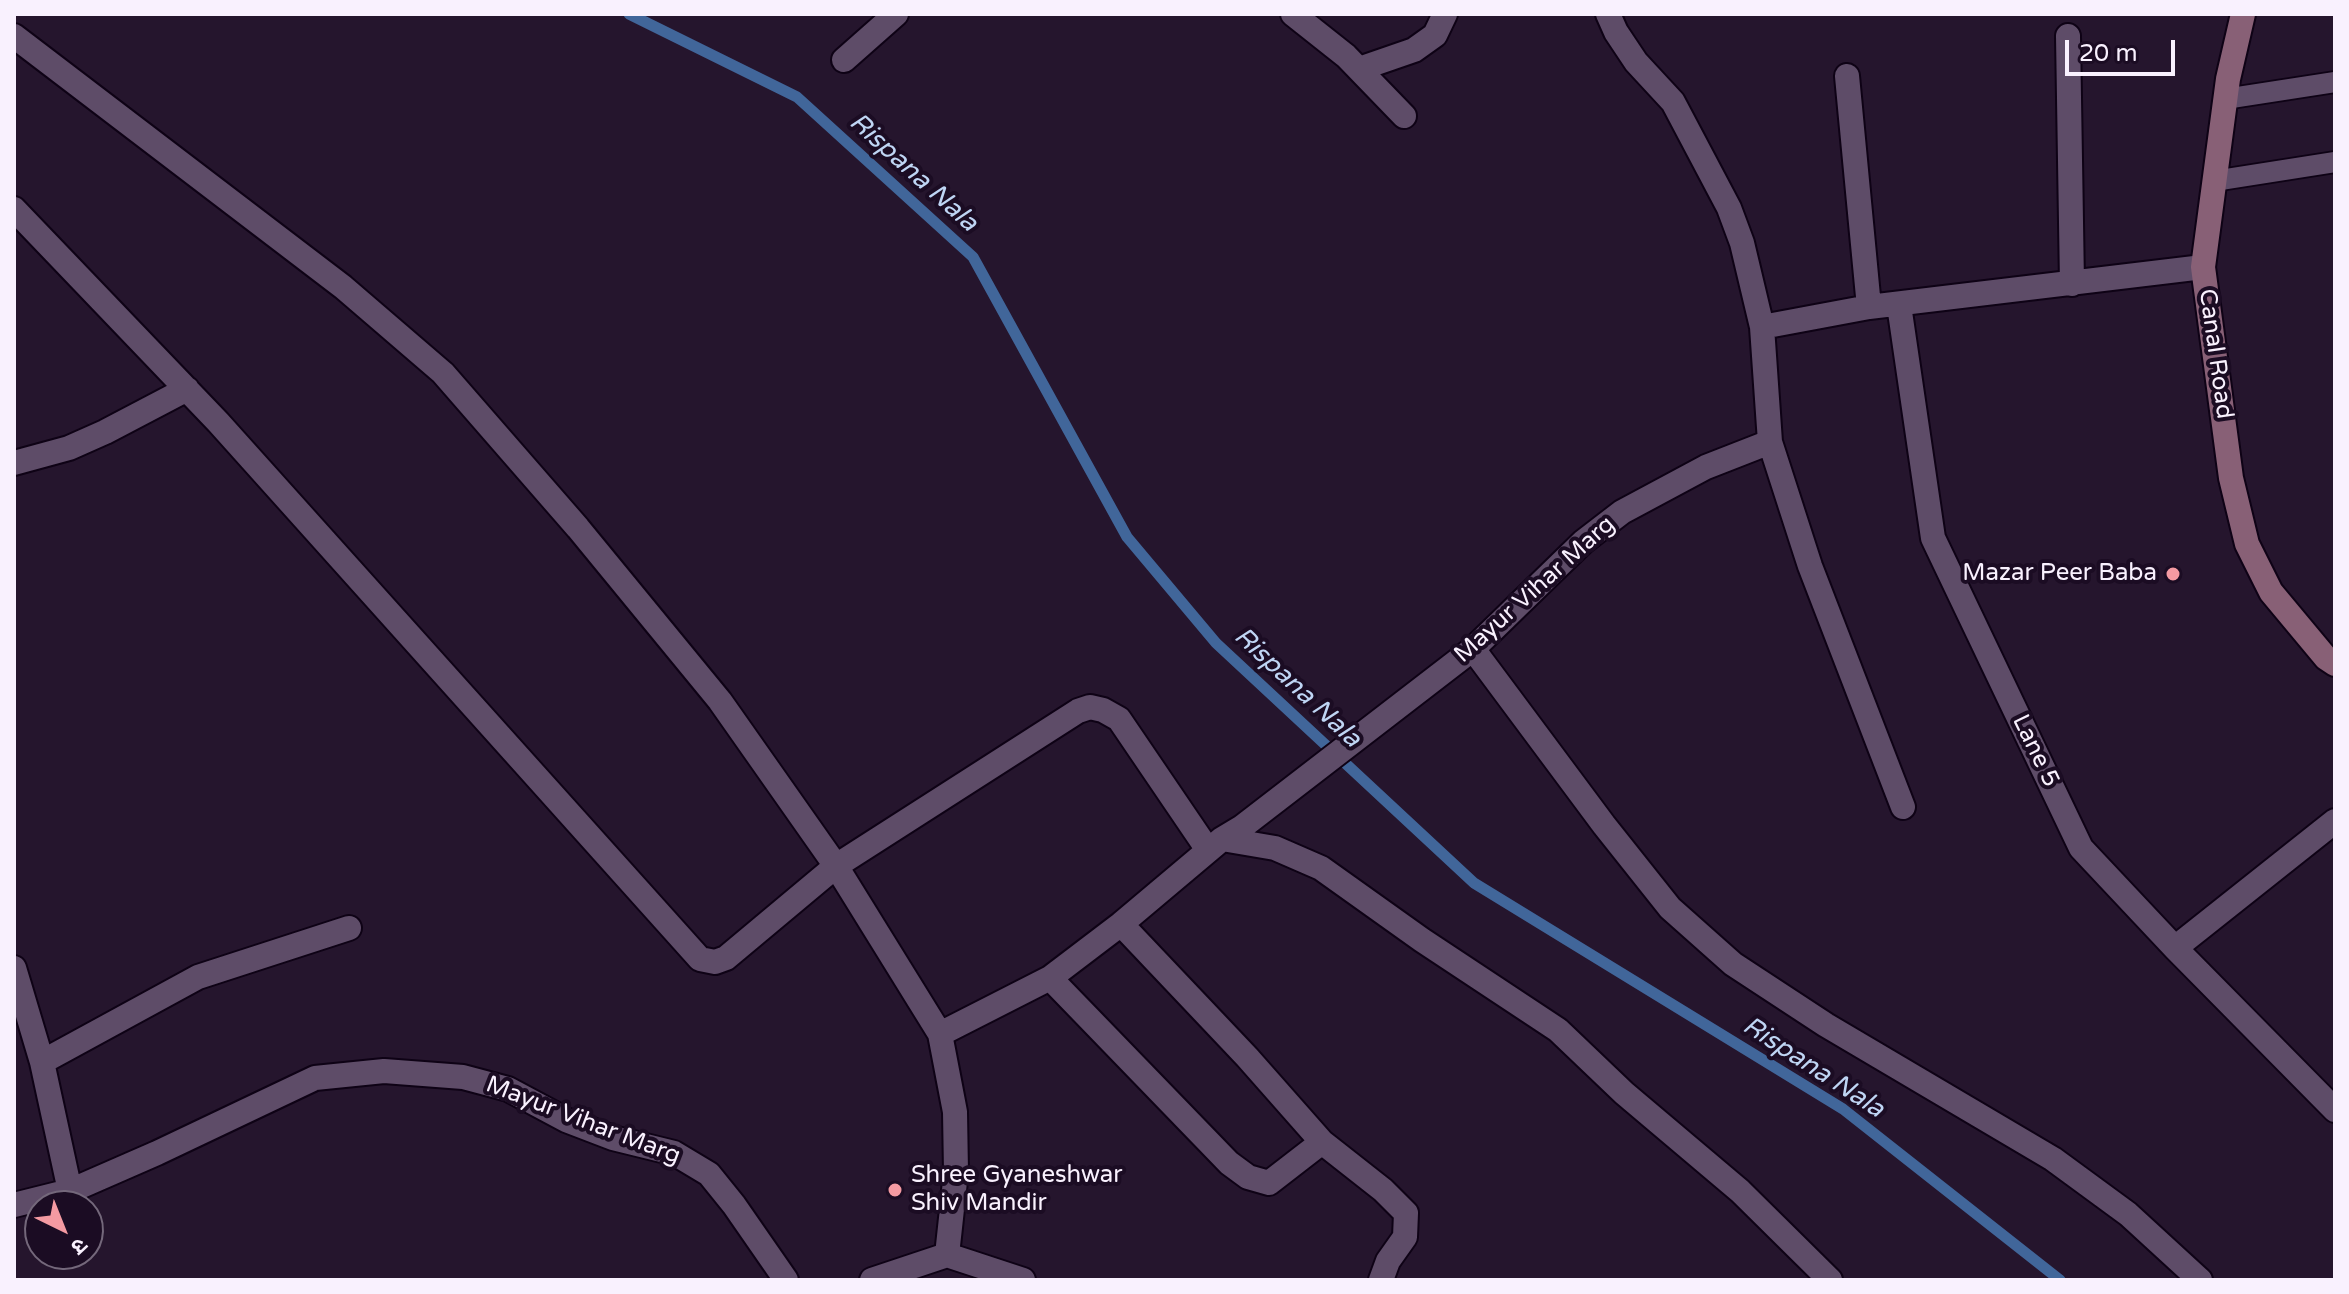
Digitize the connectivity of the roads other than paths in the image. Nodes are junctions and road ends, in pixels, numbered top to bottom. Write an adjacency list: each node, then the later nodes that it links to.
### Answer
1 (896, 14): 8 (street)
2 (1293, 14): 9 (street)
3 (1445, 14): 9 (street)
4 (1608, 14): 21 (street)
5 (2243, 14): 12 (street, Canal Road)
6 (14, 36): 30 (street)
7 (2068, 36): 18 (street)
8 (844, 60)
9 (1359, 69): 13 (street)
10 (1847, 76): 20 (street)
11 (2335, 82): 12 (lane)
12 (2225, 99): 15 (street, Canal Road)
13 (1404, 116)
14 (2335, 162): 15 (lane)
15 (2214, 181): 17 (street, Canal Road)
16 (14, 209): 22 (street)
17 (2203, 267): 18 (street); 26 (street, Canal Road)
18 (2072, 284): 19 (street)
19 (1899, 305): 20 (street); 33 (street, Lane 5)
20 (1869, 307): 21 (street)
21 (1762, 327): 23 (street)
22 (187, 389): 24 (street); 30 (street)
23 (1770, 442): 25 (street, Mayur Vihar Marg); 27 (street)
24 (14, 463)
25 (1473, 649): 29 (street, Mayur Vihar Marg); 48 (street)
26 (2335, 664)
27 (1903, 807)
28 (2335, 821): 33 (street)
29 (1224, 839): 30 (street); 31 (street, Mayur Vihar Marg); 47 (street)
30 (836, 866): 36 (street)
31 (1121, 924): 35 (street, Mayur Vihar Marg); 39 (street)
32 (349, 928): 37 (street)
33 (2175, 948): 38 (street, Lane 5)
34 (14, 968): 37 (street)
35 (1050, 978): 36 (street, Mayur Vihar Marg); 39 (street)
36 (940, 1034): 42 (street)
37 (42, 1062): 40 (street)
38 (2335, 1110)
39 (1322, 1142): 46 (street)
40 (70, 1190)
41 (72, 1190): 43 (street, Mayur Vihar Marg)
42 (947, 1255): 44 (street); 45 (street)
43 (786, 1280)
44 (872, 1280)
45 (1023, 1280)
46 (1381, 1280)
47 (1830, 1280)
48 (2200, 1280)

